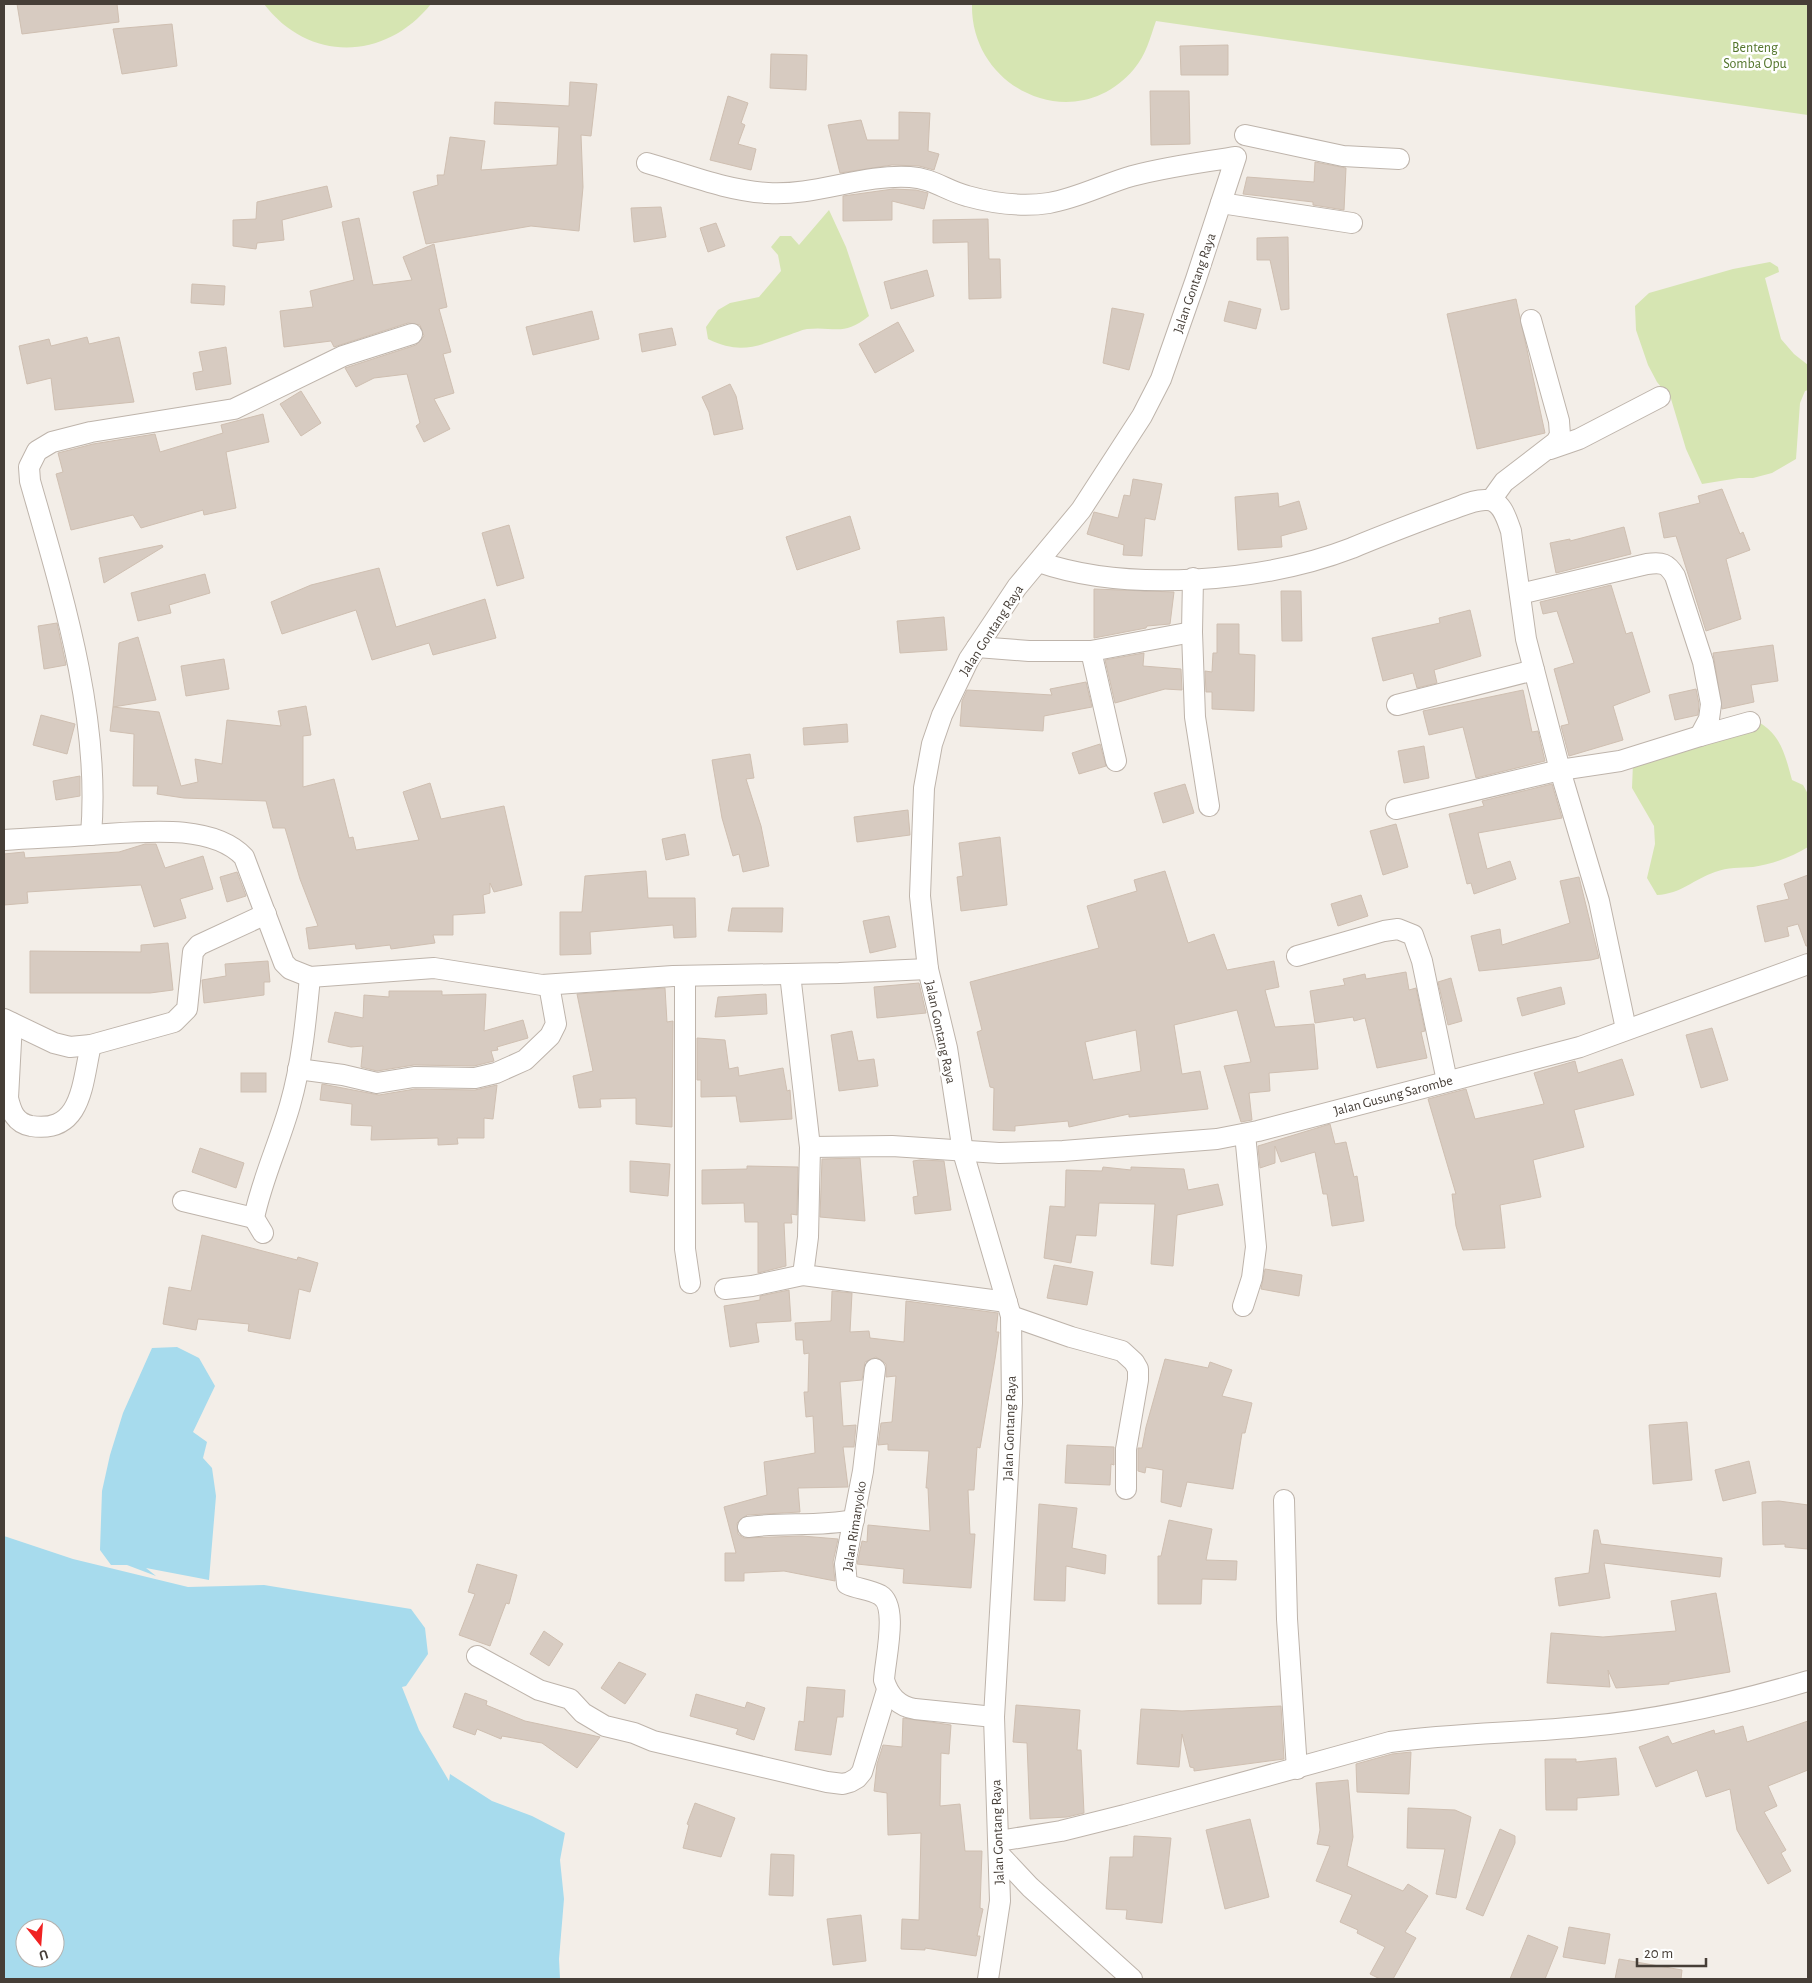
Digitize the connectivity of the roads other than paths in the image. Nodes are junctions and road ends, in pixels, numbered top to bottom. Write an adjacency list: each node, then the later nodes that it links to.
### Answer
1 (1245, 135): 2 (street)
2 (1399, 159)
3 (647, 163): 4 (street, Jalan Gontang Raya)
4 (1222, 203): 5 (street); 11 (street, Jalan Gontang Raya)
5 (1352, 223)
6 (1531, 320): 9 (street)
7 (412, 334): 25 (street)
8 (1660, 397): 9 (street)
9 (1550, 449): 10 (street)
10 (1491, 500): 12 (street); 13 (street)
11 (1039, 562): 12 (street); 15 (street, Jalan Gontang Raya)
12 (1193, 578): 14 (street)
13 (1520, 594): 17 (street); 20 (street)
14 (1192, 632): 16 (street); 23 (street)
15 (977, 647): 16 (street); 30 (street, Jalan Gontang Raya)
16 (1091, 651): 21 (street)
17 (1534, 670): 18 (street); 22 (street)
18 (1397, 705)
19 (1750, 722): 20 (street)
20 (1700, 736): 22 (street)
21 (1116, 761)
22 (1560, 770): 24 (street); 36 (street)
23 (1209, 806)
24 (1396, 809)
25 (91, 835): 26 (street); 27 (street)
26 (4, 840)
27 (266, 914): 33 (street); 37 (street)
28 (1297, 956): 39 (street)
29 (1808, 964): 36 (street, Jalan Gusung Sarombe)
30 (928, 969): 31 (street); 42 (street, Jalan Gontang Raya)
31 (790, 974): 32 (street); 41 (street)
32 (685, 976): 34 (street); 45 (street)
33 (310, 977): 34 (street); 38 (street)
34 (549, 985): 38 (street)
35 (8, 1021): 37 (street); 37 (street)
36 (1626, 1029): 39 (street, Jalan Gusung Sarombe)
37 (91, 1045)
38 (298, 1069): 43 (street)
39 (1446, 1081): 40 (street, Jalan Gusung Sarombe)
40 (1245, 1134): 42 (street, Jalan Gusung Sarombe); 47 (street)
41 (810, 1147): 42 (street, Jalan Gusung Sarombe); 44 (street)
42 (963, 1152): 48 (street, Jalan Gontang Raya)
43 (183, 1201)
44 (803, 1276): 46 (street); 48 (street)
45 (690, 1283)
46 (725, 1289)
47 (1243, 1306)
48 (1009, 1309): 50 (street); 57 (street, Jalan Gontang Raya)
49 (875, 1369): 52 (street, Jalan Rimanyoko)
50 (1126, 1488)
51 (1284, 1500): 58 (street)
52 (854, 1520): 53 (street); 56 (street, Jalan Rimanyoko)
53 (748, 1527)
54 (477, 1656): 56 (street)
55 (1808, 1680): 58 (street)
56 (887, 1690): 57 (street)
57 (994, 1717): 59 (street, Jalan Gontang Raya)
58 (1297, 1769): 59 (street)
59 (999, 1848): 60 (street, Jalan Gontang Raya); 61 (street)
60 (988, 1979)
61 (1132, 1979)

